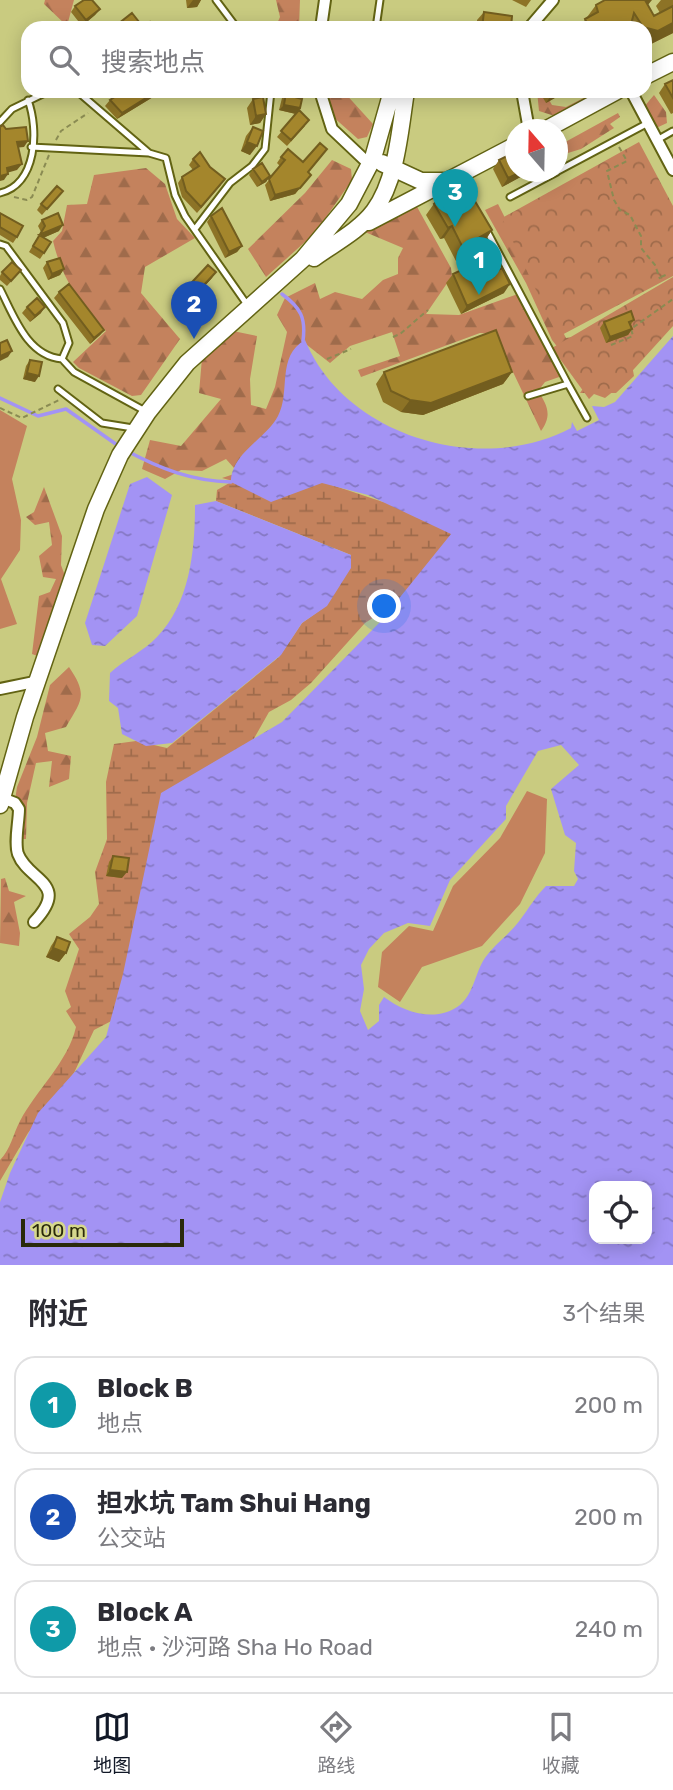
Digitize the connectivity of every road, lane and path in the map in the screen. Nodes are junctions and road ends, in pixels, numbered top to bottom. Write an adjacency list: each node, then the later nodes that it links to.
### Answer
1 (216, 0): 5 (lane)
2 (325, 0): 6 (street)
3 (380, 0): 7 (lane)
4 (553, 0): 8 (street)
5 (232, 21)
6 (322, 21)
7 (377, 21)
8 (535, 21)
9 (673, 62): 10 (main road)
10 (652, 72)
11 (33, 98): 20 (lane)
12 (85, 98): 30 (lane)
13 (270, 98): 44 (lane)
14 (322, 98): 31 (street)
15 (390, 98): 31 (main road)
16 (404, 98): 34 (main road)
17 (523, 98): 21 (street)
18 (604, 98): 22 (main road)
19 (635, 98): 24 (street)
20 (28, 100): 23 (lane); 28 (lane)
21 (527, 119)
22 (565, 119)
23 (0, 122)
24 (648, 123): 26 (lane); 27 (street)
25 (673, 131): 27 (lane)
26 (615, 140): 32 (lane); 45 (path)
27 (657, 140): 33 (street)
28 (31, 147): 30 (lane); 38 (lane)
29 (505, 152): 35 (main road)
30 (149, 153): 44 (lane)
31 (372, 161): 34 (main road); 40 (main road)
32 (568, 165)
33 (673, 170)
34 (390, 173): 35 (main road); 37 (main road); 41 (main road)
35 (456, 181): 37 (main road)
36 (537, 182): 39 (lane)
37 (430, 190): 46 (main road)
38 (0, 192)
39 (510, 197)
40 (349, 204): 41 (main road); 49 (main road)
41 (373, 212): 46 (main road)
42 (483, 225): 59 (lane)
43 (641, 227): 45 (path)
44 (195, 229): 52 (lane)
45 (637, 229): 48 (path)
46 (345, 236): 49 (main road)
47 (0, 244): 57 (lane)
48 (668, 274)
49 (274, 286): 52 (main road)
50 (0, 289): 57 (lane)
51 (673, 299): 55 (path)
52 (249, 307): 64 (main road)
53 (428, 310): 54 (path)
54 (393, 337)
55 (611, 345)
56 (351, 349): 58 (path)
57 (62, 359): 64 (lane)
58 (327, 359)
59 (568, 384): 61 (lane); 65 (lane)
60 (58, 389): 62 (lane)
61 (528, 396)
62 (69, 398): 63 (path); 66 (lane)
63 (0, 408)
64 (148, 412): 66 (main road)
65 (587, 418)
66 (133, 435): 67 (main road)
67 (38, 681): 68 (street); 69 (main road)
68 (0, 688)
69 (1, 802): 70 (street)
70 (34, 922)

